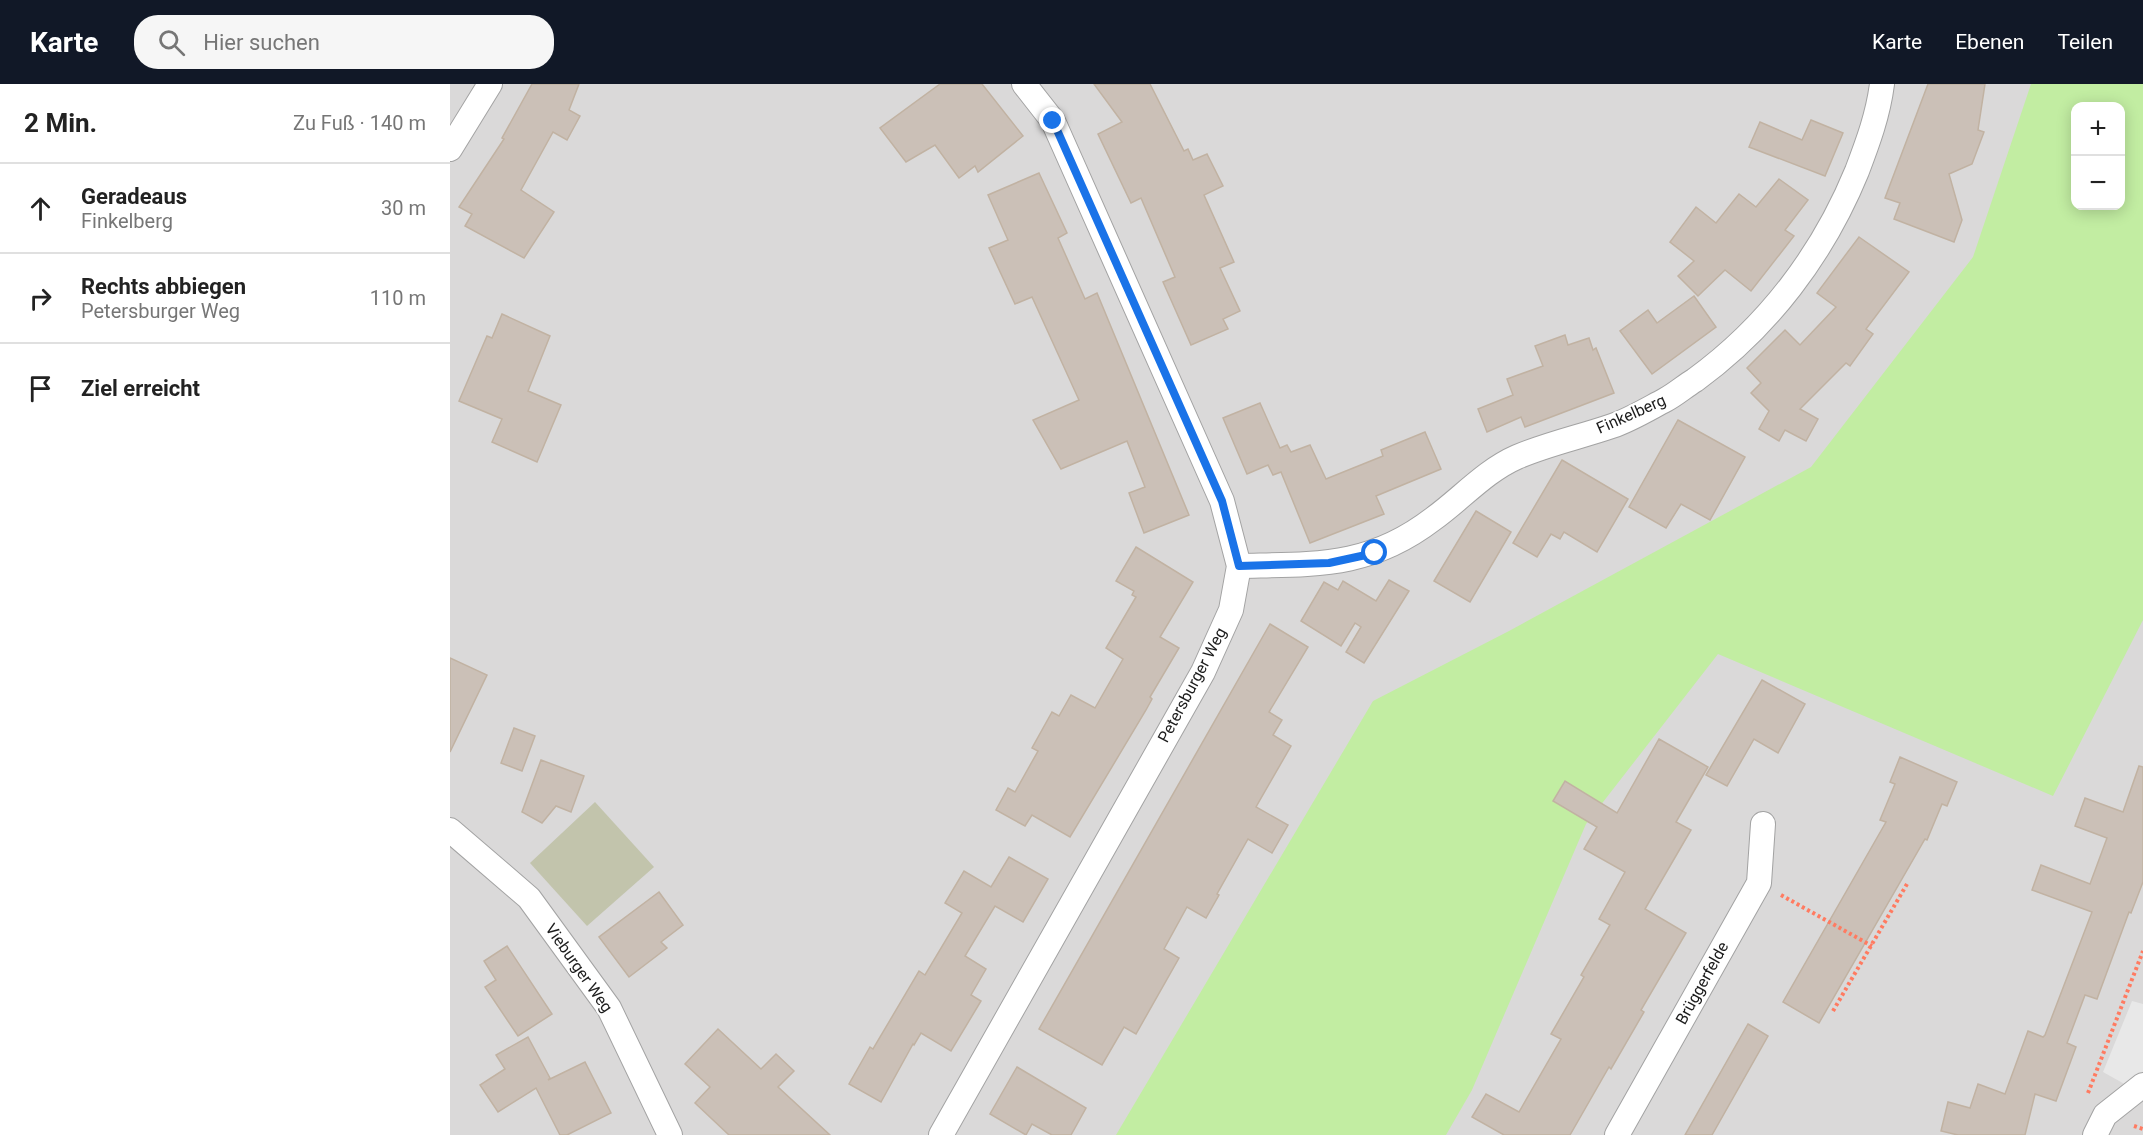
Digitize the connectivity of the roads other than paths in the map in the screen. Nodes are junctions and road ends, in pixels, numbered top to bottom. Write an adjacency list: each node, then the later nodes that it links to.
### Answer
1 (490, 84): 4 (street)
2 (1024, 84): 5 (street, Petersburger Weg)
3 (1882, 84): 5 (street, Finkelberg)
4 (450, 149)
5 (1239, 566): 10 (street, Petersburger Weg)
6 (1763, 824): 11 (street, Brüggerfelde)
7 (450, 830): 9 (street, Vieburger Weg)
8 (2143, 1085): 12 (street)
9 (670, 1135)
10 (941, 1135)
11 (1617, 1135)
12 (2095, 1135)

